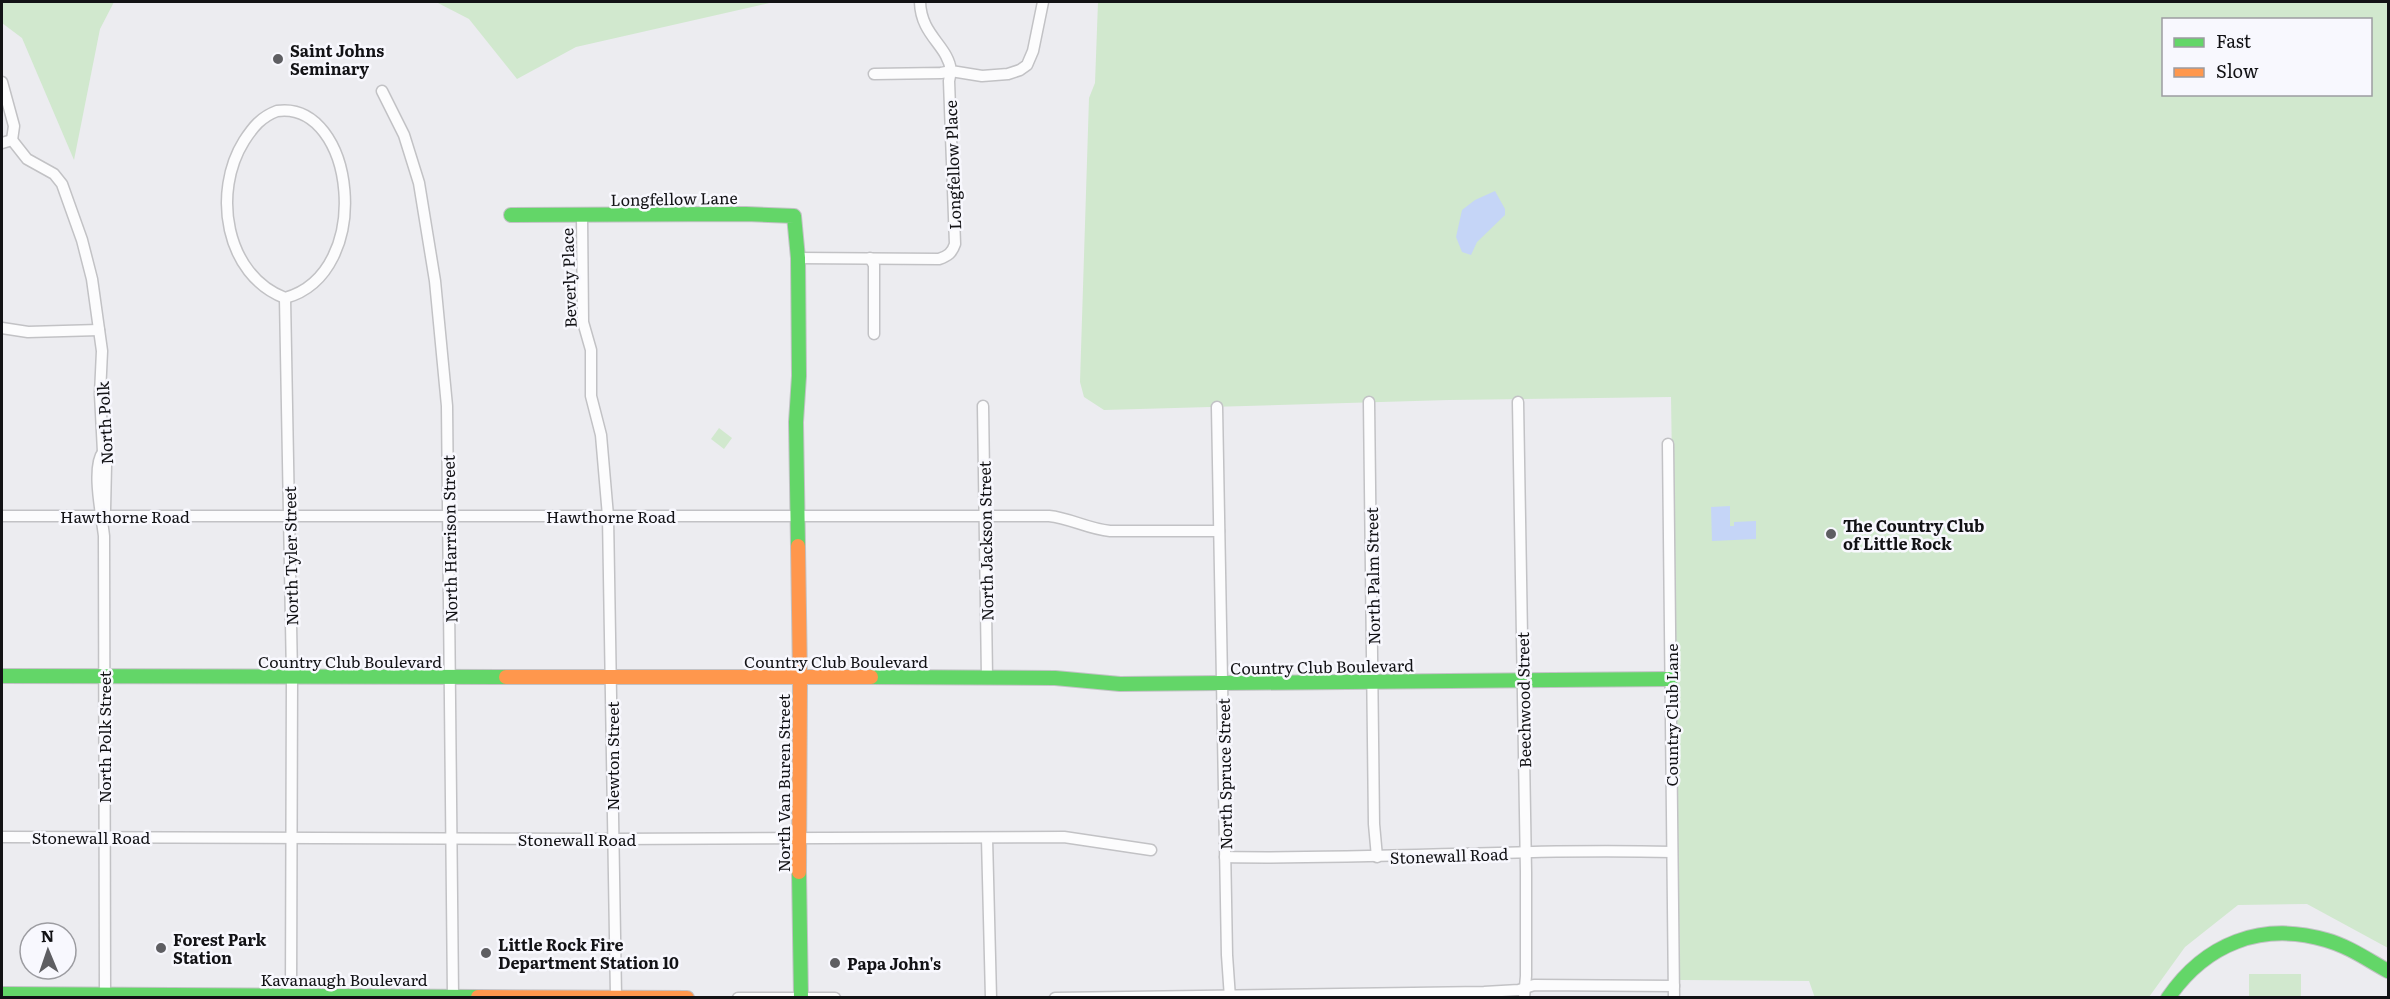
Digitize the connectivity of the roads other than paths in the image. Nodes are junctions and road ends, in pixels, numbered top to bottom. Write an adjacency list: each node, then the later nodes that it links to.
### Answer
1 (920, 2): 3 (street)
2 (1043, 2): 3 (street)
3 (951, 71): 4 (street); 11 (street, Longfellow Place)
4 (874, 74)
5 (2, 82): 7 (street)
6 (382, 91): 24 (street, North Harrison Street)
7 (7, 142): 14 (street, North Polk)
8 (511, 215): 9 (street, Longfellow Lane)
9 (582, 216): 10 (street, Longfellow Lane); 25 (street, Beverly Place)
10 (798, 258): 11 (street, Longfellow Place); 26 (street)
11 (870, 258): 15 (street)
12 (285, 298): 12 (street); 23 (street, North Tyler Street)
13 (2, 328): 14 (street)
14 (99, 330): 22 (street, North Polk)
15 (874, 334)
16 (1369, 402): 38 (street, North Palm Street)
17 (1518, 402): 37 (street, Beechwood Street)
18 (983, 406): 27 (street, North Jackson Street)
19 (1217, 407): 28 (street, North Spruce Street)
20 (1668, 444): 36 (street, Country Club Lane)
21 (2, 516): 22 (street, Hawthorne Road)
22 (102, 516): 23 (street, Hawthorne Road); 30 (street, North Polk Street)
23 (289, 516): 24 (street, Hawthorne Road); 31 (street, North Tyler Street)
24 (449, 516): 25 (street, Hawthorne Road); 34 (street, North Harrison Street)
25 (608, 516): 26 (street, Hawthorne Road); 35 (street, Newton Street)
26 (797, 516): 27 (street, Hawthorne Road); 32 (street, North Van Buren Street)
27 (985, 516): 28 (street, Hawthorne Road); 33 (street, North Jackson Street)
28 (1219, 531): 39 (street, North Spruce Street)
29 (2, 676): 30 (street, Country Club Boulevard)
30 (104, 677): 31 (street, Country Club Boulevard); 41 (street, North Polk Street)
31 (292, 677): 34 (street, Country Club Boulevard); 42 (street, North Tyler Street)
32 (800, 677): 33 (street, Country Club Boulevard); 35 (street, Country Club Boulevard); 46 (street, North Van Buren Street)
33 (987, 677): 39 (street, Country Club Boulevard)
34 (451, 678): 35 (street, Country Club Boulevard); 44 (street, North Harrison Street)
35 (611, 678): 45 (street, Newton Street)
36 (1671, 679): 37 (street, Country Club Boulevard); 49 (street, Country Club Lane)
37 (1522, 680): 38 (street, Country Club Boulevard); 48 (street, Beechwood Street)
38 (1374, 681): 39 (street, Country Club Boulevard); 51 (street, North Palm Street)
39 (1221, 683): 50 (street, North Spruce Street)
40 (2, 837): 41 (street, Stonewall Road)
41 (105, 837): 42 (street, Stonewall Road); 54 (street, North Polk Street)
42 (291, 838): 44 (street, Stonewall Road); 59 (street, North Tyler Street)
43 (987, 838): 46 (street, Stonewall Road); 47 (street, Stonewall Road); 69 (street)
44 (453, 839): 45 (street, Stonewall Road); 60 (street, North Harrison Street)
45 (612, 839): 46 (street, Stonewall Road); 61 (street, Newton Street)
46 (800, 839): 64 (street, North Van Buren Street)
47 (1151, 850)
48 (1526, 852): 49 (street, Stonewall Road); 51 (street, Stonewall Road); 55 (street, Beechwood Street)
49 (1672, 852): 53 (street, Country Club Lane)
50 (1226, 857): 51 (street, Stonewall Road); 62 (street, North Spruce Street)
51 (1377, 857)
52 (2388, 971): 71 (street)
53 (1674, 992): 55 (street, Country Club Lane)
54 (105, 993): 56 (street, Kavanaugh Boulevard); 57 (street, Kavanaugh Boulevard)
55 (1524, 993): 58 (street, Country Club Lane)
56 (2, 994)
57 (128, 995): 59 (street, Kavanaugh Boulevard)
58 (1387, 995): 62 (street, Country Club Lane)
59 (286, 996): 60 (street, Kavanaugh Boulevard)
60 (444, 996): 63 (street, Kavanaugh Boulevard)
61 (615, 996): 63 (street, Kavanaugh Boulevard); 66 (street, Kavanaugh Boulevard)
62 (1229, 996): 65 (street, Country Club Lane)
63 (518, 997)
64 (801, 997): 67 (street); 68 (street)
65 (1099, 997): 70 (street, Country Club Lane)
66 (687, 998)
67 (738, 998)
68 (835, 998)
69 (991, 998)
70 (1055, 998)
71 (2168, 998)

